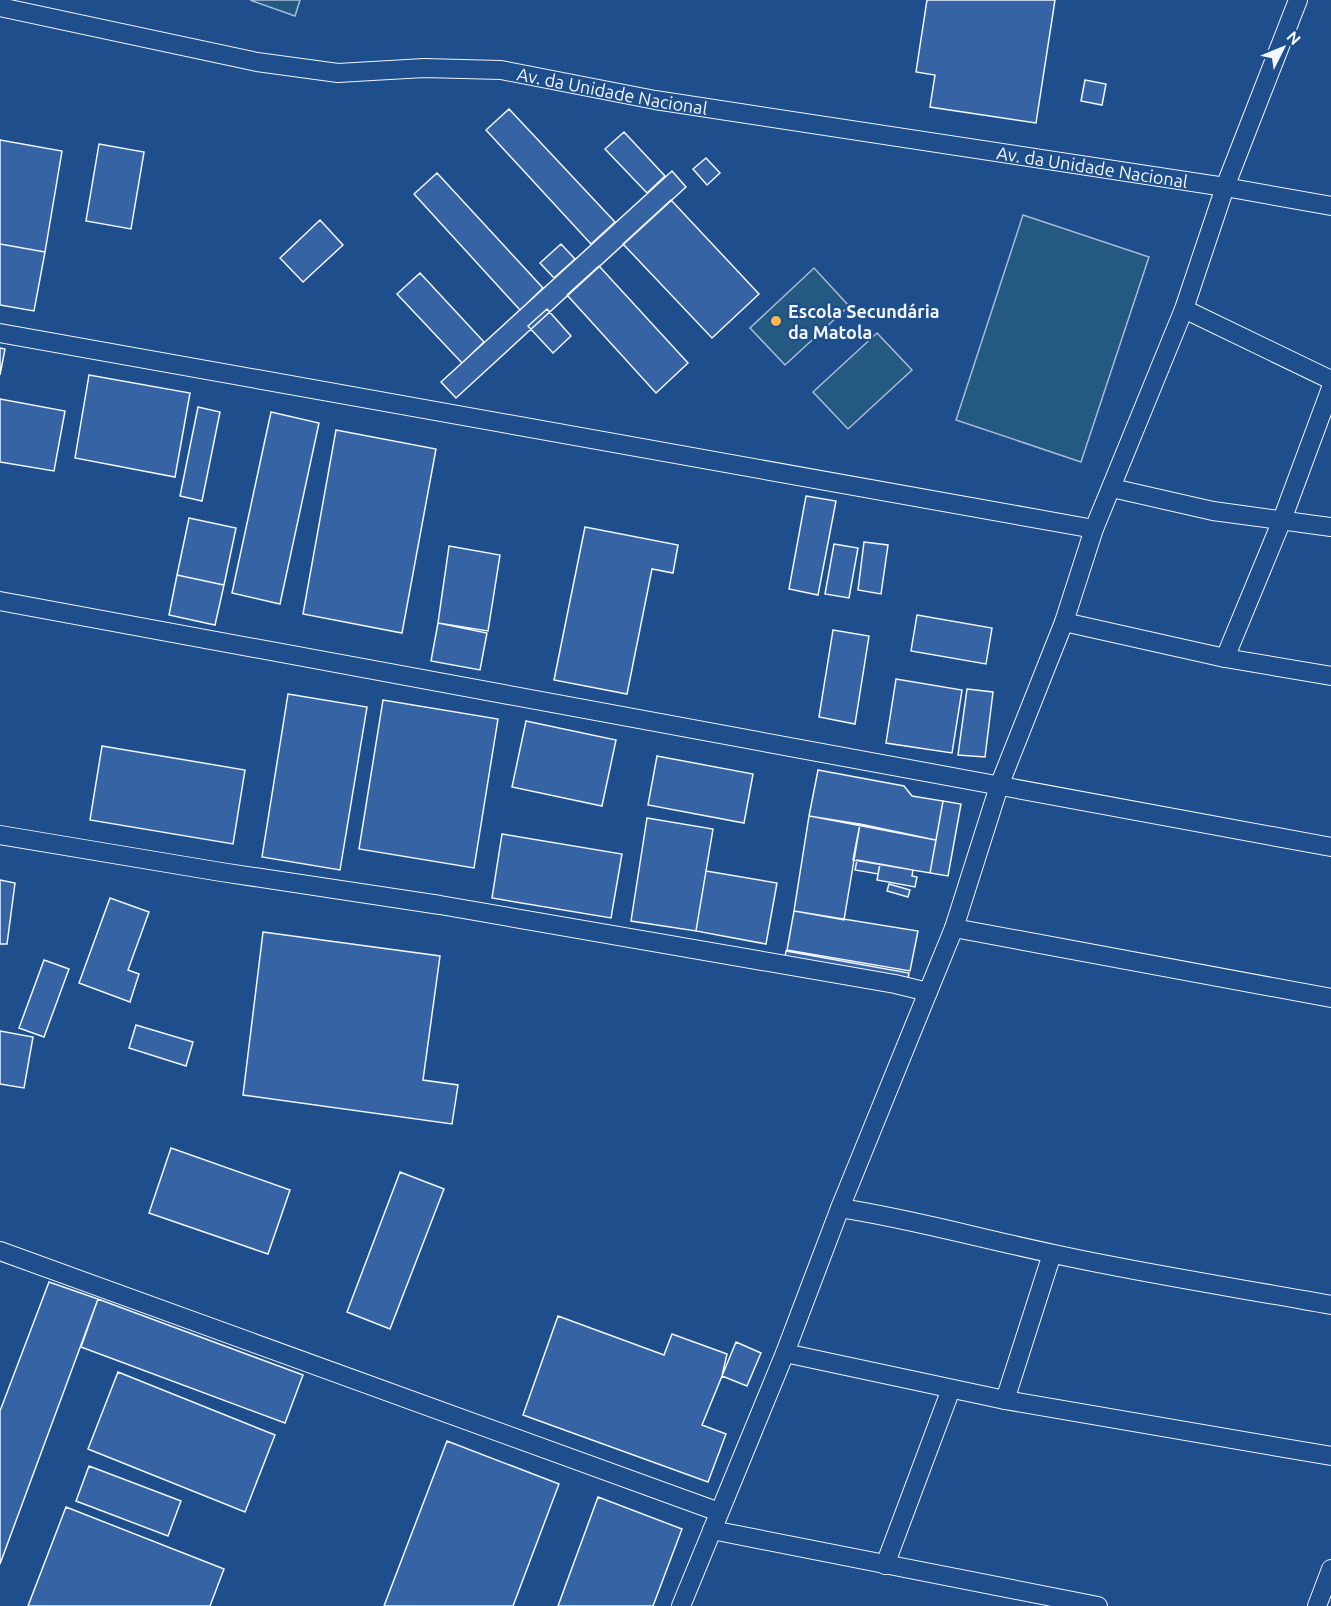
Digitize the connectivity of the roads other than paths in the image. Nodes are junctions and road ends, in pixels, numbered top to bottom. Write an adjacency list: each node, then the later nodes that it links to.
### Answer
1 (1298, 0): 3 (street)
2 (0, 7): 3 (street, Av. da Unidade Nacional)
3 (1224, 187): 4 (street, Av. da Unidade Nacional); 5 (street)
4 (1331, 206)
5 (1184, 309): 7 (street); 9 (street)
6 (0, 333): 12 (street)
7 (1331, 380)
8 (1331, 388): 10 (street)
9 (1112, 489): 10 (street); 12 (street)
10 (1282, 520): 11 (street); 15 (street)
11 (1331, 526)
12 (1094, 530): 14 (street)
13 (0, 601): 17 (street)
14 (1064, 622): 15 (street); 17 (street)
15 (1225, 657): 16 (street)
16 (1331, 676)
17 (999, 786): 19 (street); 20 (street)
18 (0, 835): 21 (street)
19 (1331, 847)
20 (954, 928): 21 (street); 22 (street)
21 (928, 992): 23 (street)
22 (1331, 998)
23 (840, 1208): 25 (street); 27 (street)
24 (0, 1251): 31 (street)
25 (1052, 1254): 26 (street); 29 (street)
26 (1331, 1305)
27 (785, 1353): 28 (street); 31 (street)
28 (951, 1389): 29 (street); 33 (street)
29 (1005, 1400): 30 (street)
30 (1331, 1456)
31 (719, 1512): 32 (street)
32 (712, 1530): 33 (street); 37 (street)
33 (885, 1565): 35 (street)
34 (1331, 1569): 36 (street)
35 (1005, 1598): 38 (street)
36 (1323, 1602)
37 (681, 1606)
38 (1098, 1606)

